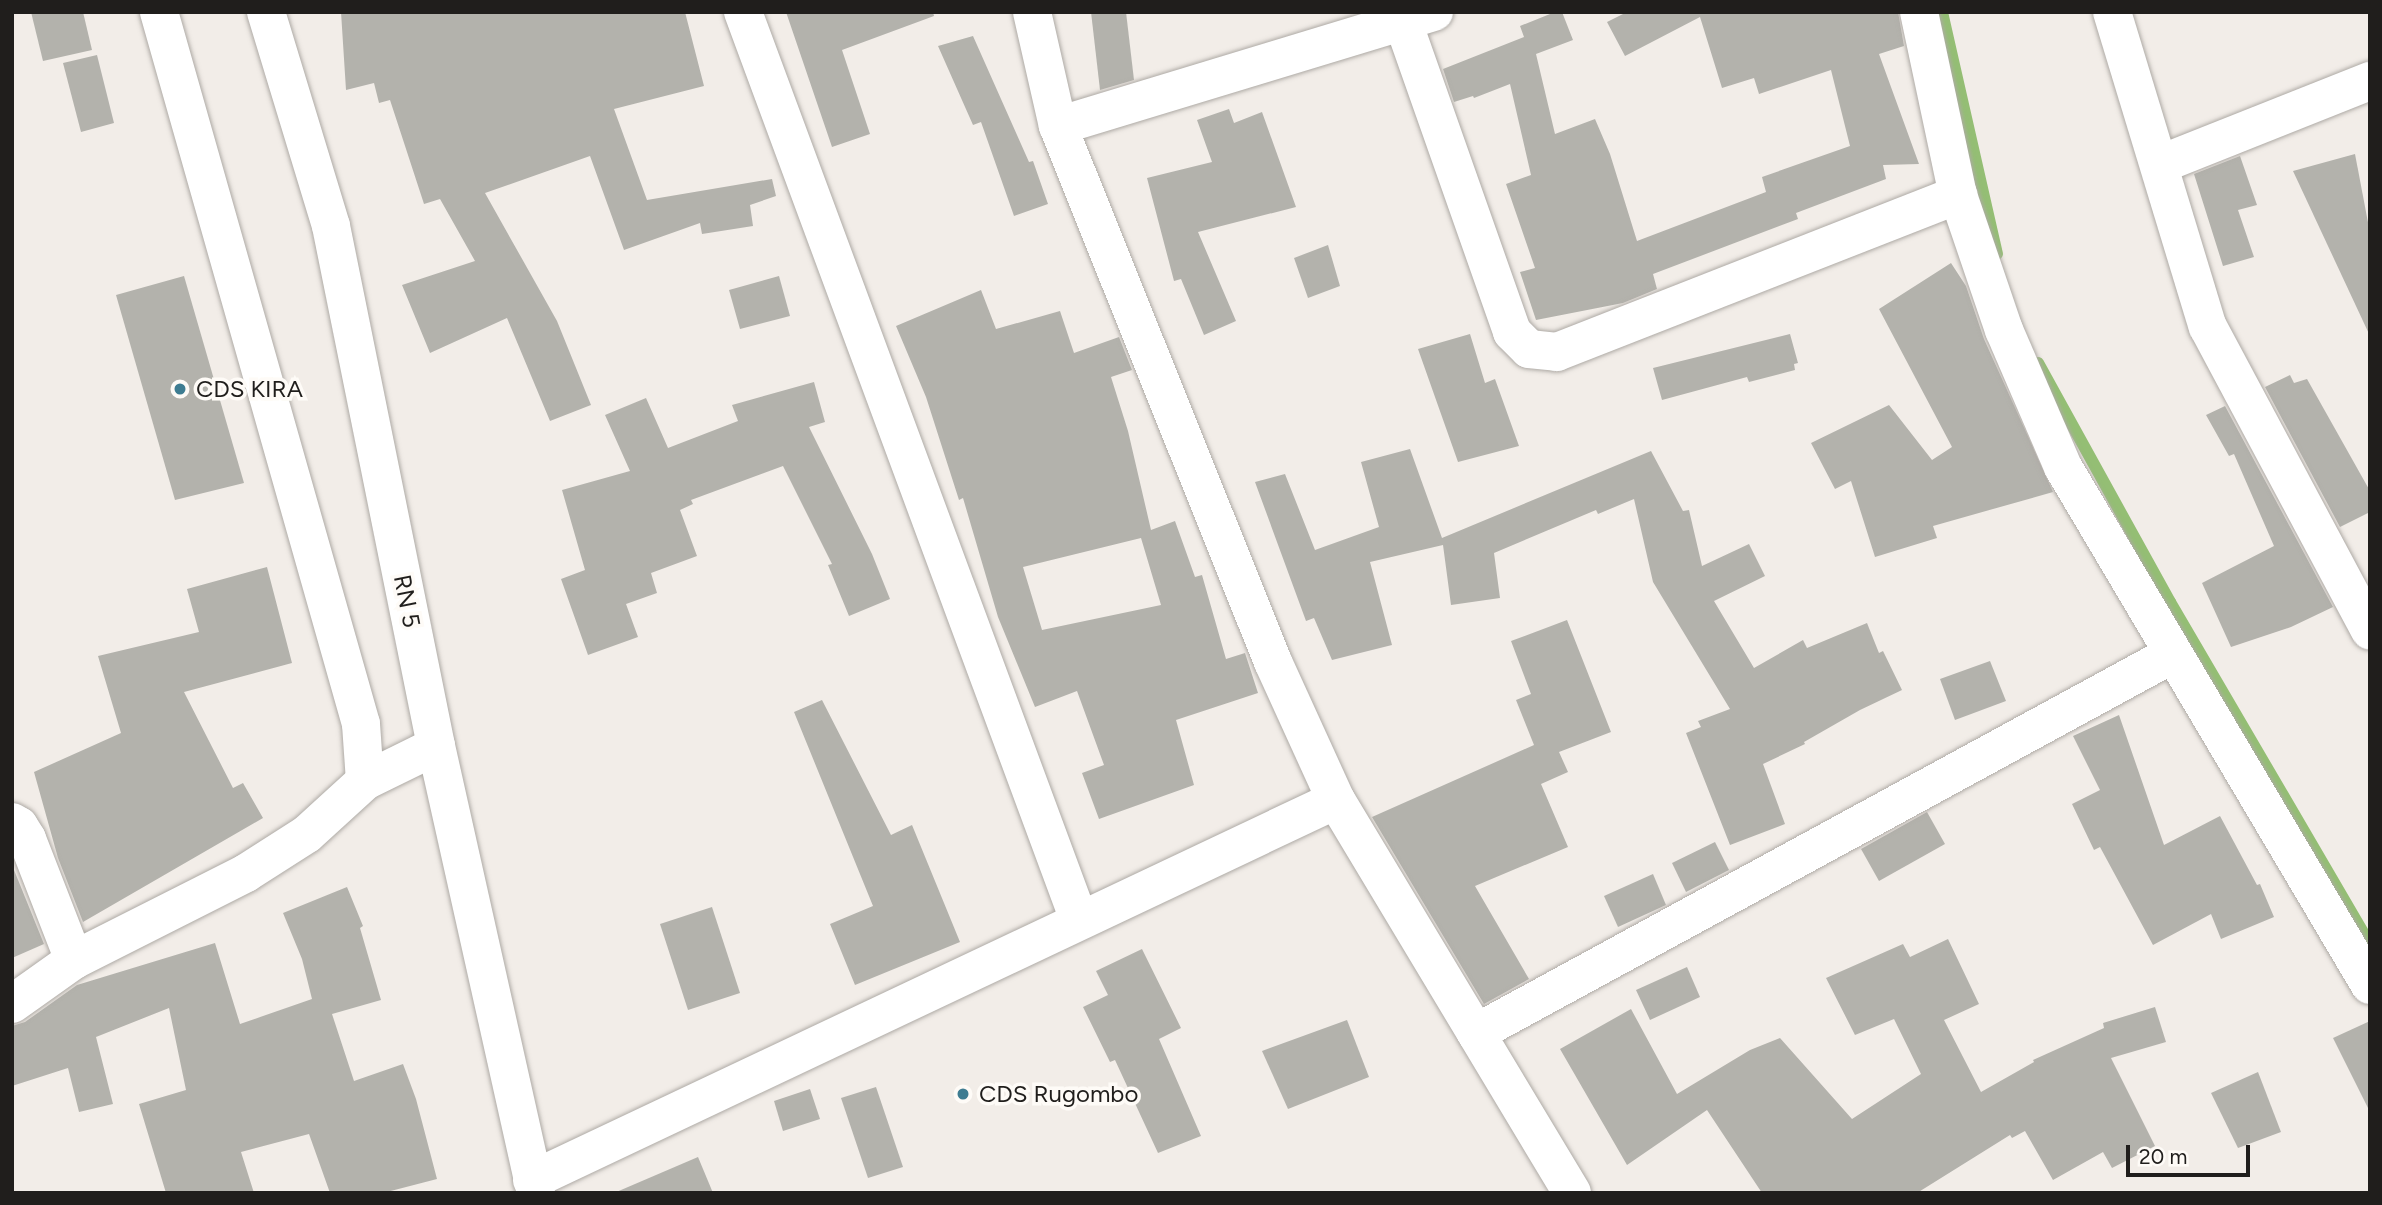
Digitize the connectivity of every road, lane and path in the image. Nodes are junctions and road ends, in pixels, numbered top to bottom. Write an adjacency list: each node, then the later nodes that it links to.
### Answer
1 (159, 12): 15 (street)
2 (743, 12): 18 (street)
3 (1032, 12): 9 (street)
4 (1919, 12): 11 (street)
5 (2112, 12): 10 (street)
6 (269, 13): 14 (street, RN 5 / RN 5)
7 (1419, 17): 9 (street); 11 (street)
8 (2370, 81): 10 (street)
9 (1058, 126): 16 (street)
10 (2161, 164): 12 (street)
11 (1958, 195): 13 (street)
12 (2370, 631)
13 (2173, 654): 20 (street); 22 (street)
14 (436, 746): 15 (street); 23 (street, RN 5 / RN 5)
15 (365, 781): 19 (street)
16 (1336, 800): 18 (street); 22 (street)
17 (12, 822): 19 (street)
18 (1079, 920): 23 (street)
19 (74, 960): 21 (street)
20 (2370, 985)
21 (12, 1004)
22 (1476, 1033): 24 (street)
23 (534, 1186)
24 (1572, 1193)

